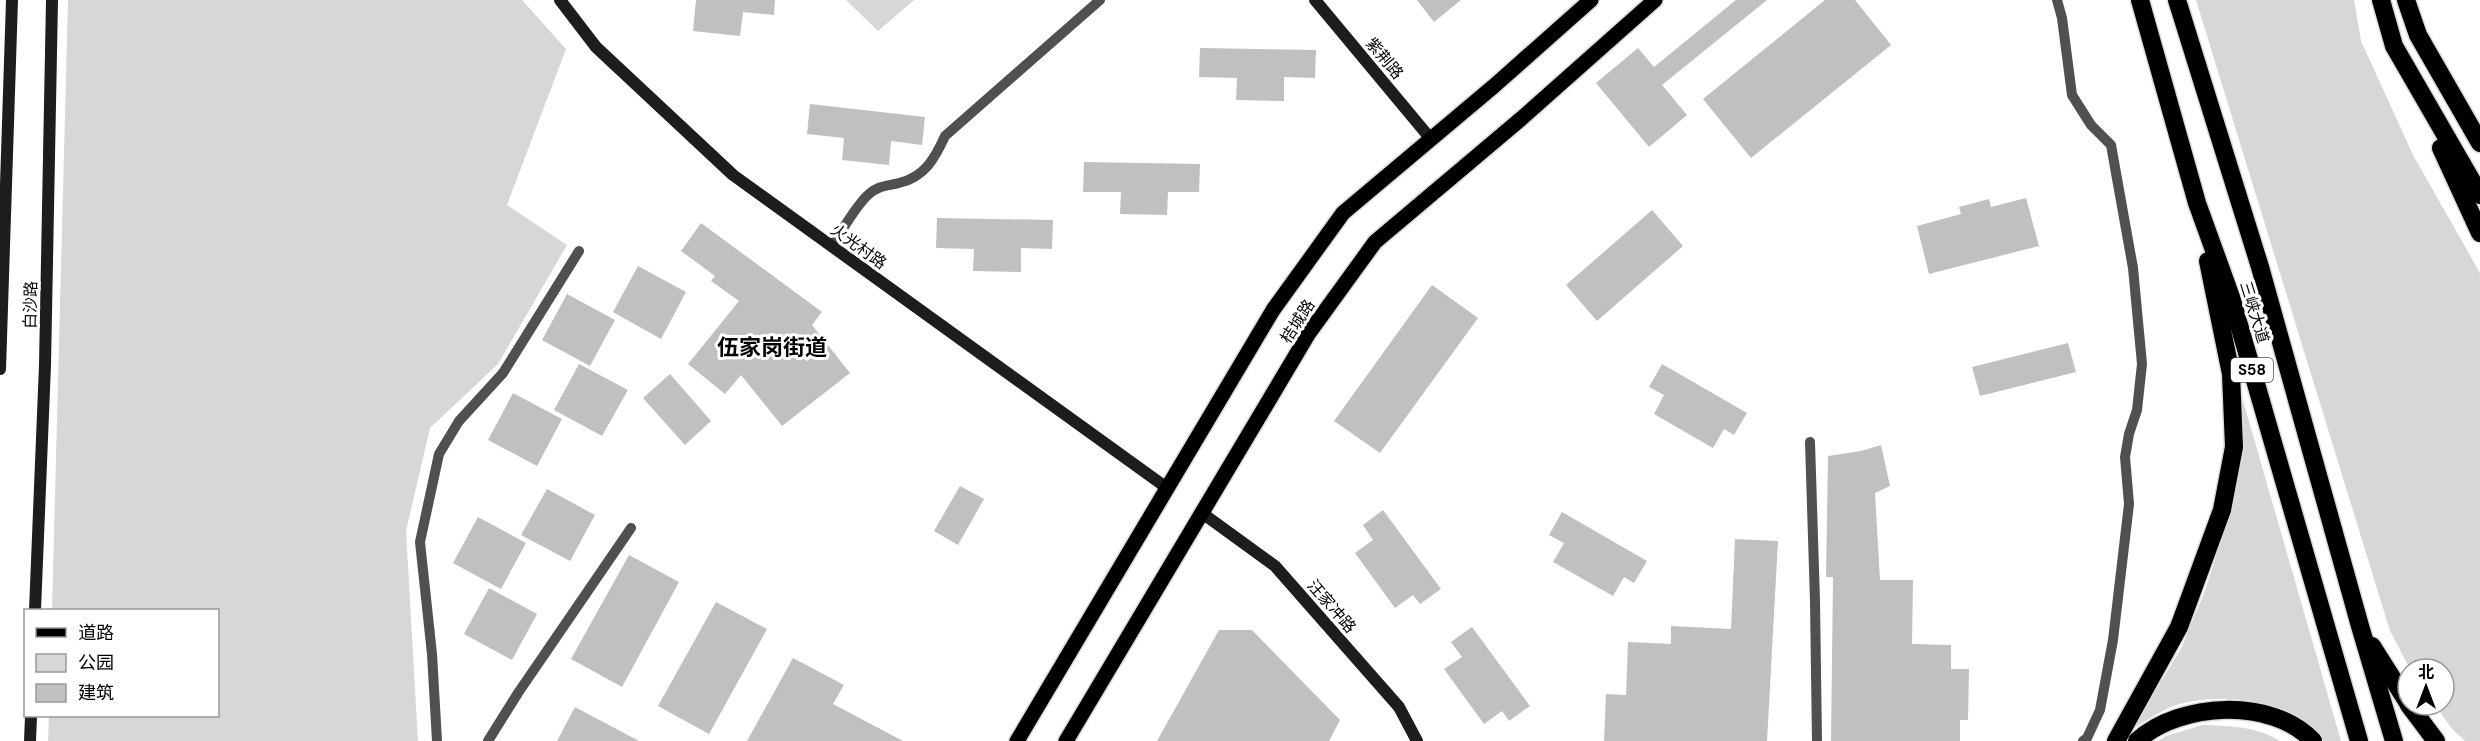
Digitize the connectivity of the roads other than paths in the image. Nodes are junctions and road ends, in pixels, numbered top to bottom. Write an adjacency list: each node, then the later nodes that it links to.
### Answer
1 (12, 0): 21 (street, 白沙路)
2 (52, 0): 26 (street, 白沙路)
3 (560, 0): 19 (street, 火光村路)
4 (1100, 0): 19 (lane)
5 (1315, 0): 14 (street, 紫荆路)
6 (1591, 0): 14 (main road, 桔城路)
7 (1655, 0): 24 (main road, 桔城路)
8 (2057, 0): 38 (lane)
9 (2140, 0): 17 (highway, 三峡大道 / S58)
10 (2177, 0): 27 (highway, 三峡大道 / S58)
11 (2381, 0): 13 (highway)
12 (2406, 0): 15 (highway)
13 (2394, 46): 16 (highway); 18 (highway)
14 (1430, 138): 23 (main road, 桔城路)
15 (2480, 143)
16 (2480, 195)
17 (2197, 203): 39 (highway); 42 (highway, 三峡大道 / S58)
18 (2480, 233)
19 (832, 246): 23 (street, 火光村路)
20 (579, 251): 32 (lane)
21 (0, 369)
22 (1810, 442): 37 (lane)
23 (1167, 488): 34 (main road, 桔城路)
24 (1202, 513): 35 (main road, 桔城路); 36 (street, 汪家冲路)
25 (631, 528): 33 (lane)
26 (35, 609)
27 (2360, 626): 28 (highway); 43 (highway, 三峡大道 / S58)
28 (2396, 683)
29 (31, 717): 31 (street)
30 (2418, 717): 44 (highway)
31 (30, 741)
32 (437, 741)
33 (488, 741)
34 (1017, 741)
35 (1066, 741)
36 (1417, 741)
37 (1817, 741)
38 (2083, 741)
39 (2116, 741)
40 (2137, 741): 41 (highway)
41 (2313, 741)
42 (2358, 741)
43 (2394, 741)
44 (2436, 741)

